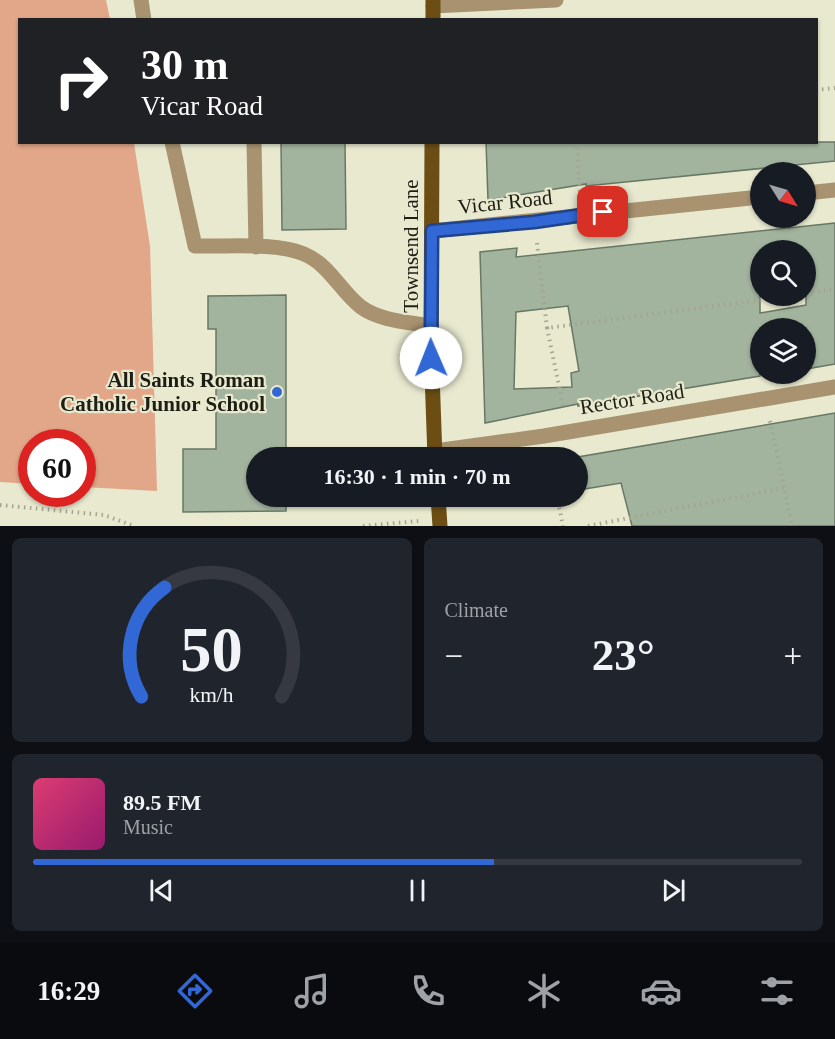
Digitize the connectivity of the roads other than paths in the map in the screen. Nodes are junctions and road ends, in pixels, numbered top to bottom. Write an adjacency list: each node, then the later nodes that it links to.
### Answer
1 (141, 0): 4 (street)
2 (556, 0): 3 (street)
3 (433, 9)
4 (144, 18)
5 (172, 144): 12 (street)
6 (254, 144): 12 (street)
7 (432, 144): 11 (main road, Townsend Lane)
8 (835, 190): 9 (street)
9 (816, 192)
10 (750, 198): 11 (street, Vicar Road)
11 (432, 231): 13 (main road, Townsend Lane)
12 (256, 247): 13 (street)
13 (431, 326): 15 (main road, Townsend Lane)
14 (835, 387): 16 (street, Rector Road)
15 (435, 447)
16 (475, 447)
17 (439, 507): 18 (main road)
18 (440, 523)

